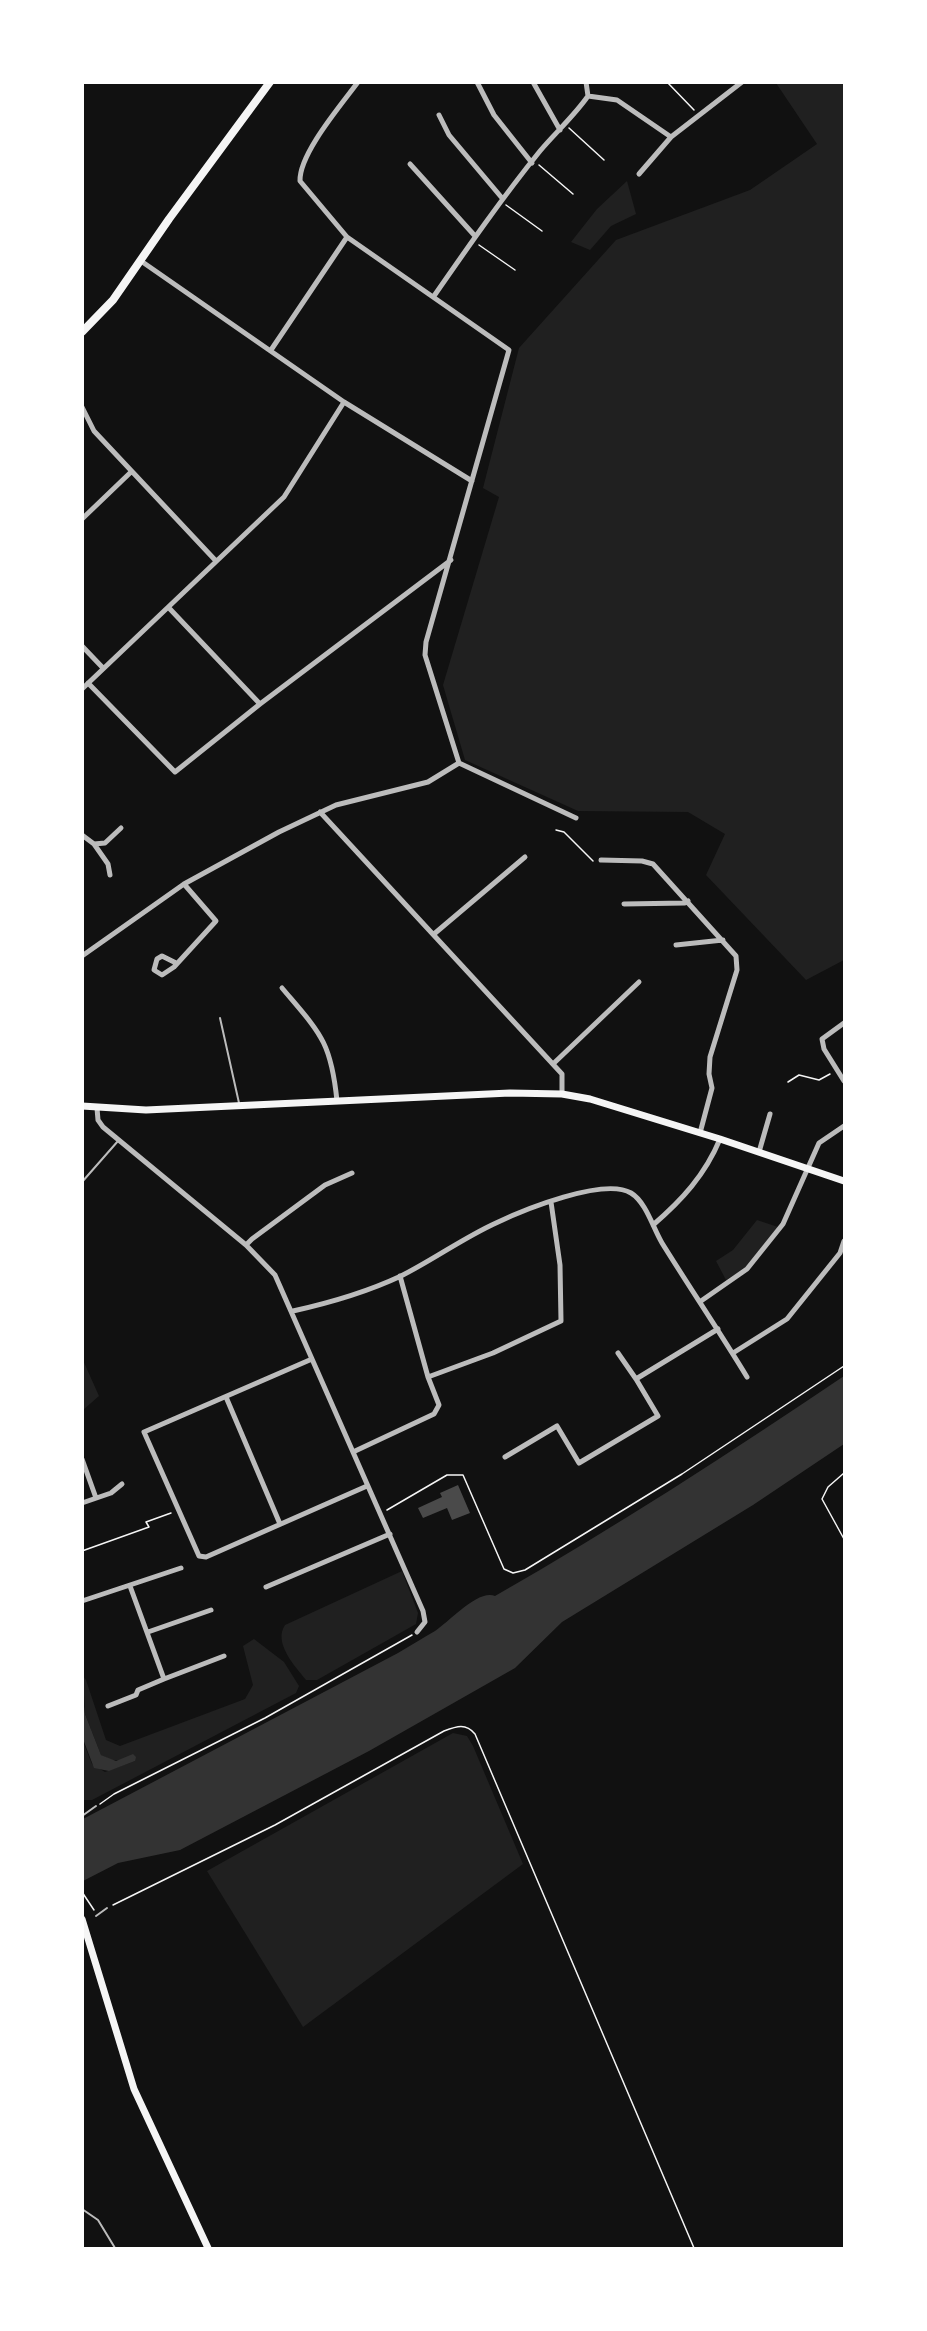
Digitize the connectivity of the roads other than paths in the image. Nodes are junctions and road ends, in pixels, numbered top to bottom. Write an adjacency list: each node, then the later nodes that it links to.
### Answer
1 (270, 82): 17 (main road)
2 (358, 82): 15 (street)
3 (477, 82): 11 (street)
4 (533, 82): 9 (street)
5 (586, 82): 7 (street)
6 (742, 82): 10 (street)
7 (588, 96): 9 (street); 10 (street)
8 (439, 115): 14 (street)
9 (560, 130): 11 (street)
10 (672, 137): 13 (street)
11 (532, 162): 14 (street)
12 (410, 164): 16 (street)
13 (639, 174)
14 (501, 200): 16 (street)
15 (347, 237): 18 (street); 20 (street)
16 (474, 238): 18 (street)
17 (141, 261): 19 (main road); 20 (street)
18 (434, 296): 24 (street)
19 (82, 332)
20 (271, 350): 21 (street)
21 (344, 402): 24 (street); 27 (street)
22 (82, 407): 23 (street)
23 (131, 472): 25 (street); 27 (street)
24 (472, 481): 26 (street)
25 (82, 519)
26 (451, 560): 33 (street); 34 (street)
27 (216, 561): 28 (street)
28 (169, 608): 30 (street); 33 (street)
29 (82, 646): 30 (street)
30 (103, 668): 31 (street)
31 (88, 683): 32 (street); 33 (street)
32 (82, 689)
33 (260, 704)
34 (459, 763): 35 (street); 36 (street)
35 (320, 812): 43 (street); 46 (street)
36 (576, 818)
37 (121, 828): 39 (street)
38 (82, 835): 39 (street)
39 (94, 844): 42 (street)
40 (525, 857): 46 (street)
41 (601, 860): 44 (street)
42 (110, 875)
43 (184, 884): 49 (street); 50 (street)
44 (688, 901): 45 (street); 47 (street)
45 (624, 904)
46 (434, 934): 55 (street)
47 (723, 940): 48 (street); 64 (street)
48 (676, 945)
49 (82, 956)
50 (176, 963)
51 (639, 982): 55 (street)
52 (282, 988): 58 (street)
53 (220, 1018): 60 (lane)
54 (844, 1023): 56 (street)
55 (553, 1064): 57 (street)
56 (844, 1081)
57 (562, 1094): 58 (main road); 64 (main road)
58 (337, 1101): 60 (main road)
59 (82, 1106): 61 (main road)
60 (240, 1106): 61 (main road)
61 (97, 1107): 66 (street)
62 (770, 1114): 67 (street)
63 (844, 1126): 68 (street)
64 (700, 1133): 65 (main road)
65 (720, 1139): 67 (main road); 73 (street)
66 (119, 1140): 71 (lane); 75 (street)
67 (759, 1152): 68 (main road)
68 (808, 1169): 70 (main road); 77 (street)
69 (352, 1173): 75 (street)
70 (844, 1181)
71 (82, 1182)
72 (551, 1202): 73 (street); 76 (street); 83 (street)
73 (653, 1226): 77 (street)
74 (844, 1241): 81 (street)
75 (246, 1245): 78 (street)
76 (400, 1276): 78 (street); 83 (street)
77 (701, 1301): 79 (street)
78 (293, 1311): 82 (street)
79 (718, 1329): 81 (street); 85 (street)
80 (618, 1353): 85 (street)
81 (733, 1353): 84 (street)
82 (312, 1359): 86 (street); 87 (street)
83 (428, 1377): 87 (street)
84 (747, 1377)
85 (636, 1379): 88 (street)
86 (226, 1397): 94 (street); 94 (street)
87 (353, 1452): 91 (street)
88 (505, 1457)
89 (82, 1459): 92 (street)
90 (122, 1484): 92 (street)
91 (367, 1486): 94 (street); 95 (street)
92 (96, 1498): 93 (street)
93 (82, 1503)
94 (280, 1524)
95 (390, 1534): 98 (street); 102 (street)
96 (181, 1568): 97 (street)
97 (130, 1586): 99 (street); 101 (street)
98 (266, 1587)
99 (82, 1601)
100 (211, 1610): 101 (street)
101 (148, 1632): 104 (street)
102 (417, 1632)
103 (224, 1656): 104 (street)
104 (164, 1679): 105 (street)
105 (108, 1706)
106 (96, 1806): 107 (lane)
107 (82, 1815)
108 (107, 1908): 109 (lane)
109 (96, 1916)
110 (83, 1924): 113 (main road)
111 (82, 2209): 112 (lane)
112 (115, 2248)
113 (208, 2248)

